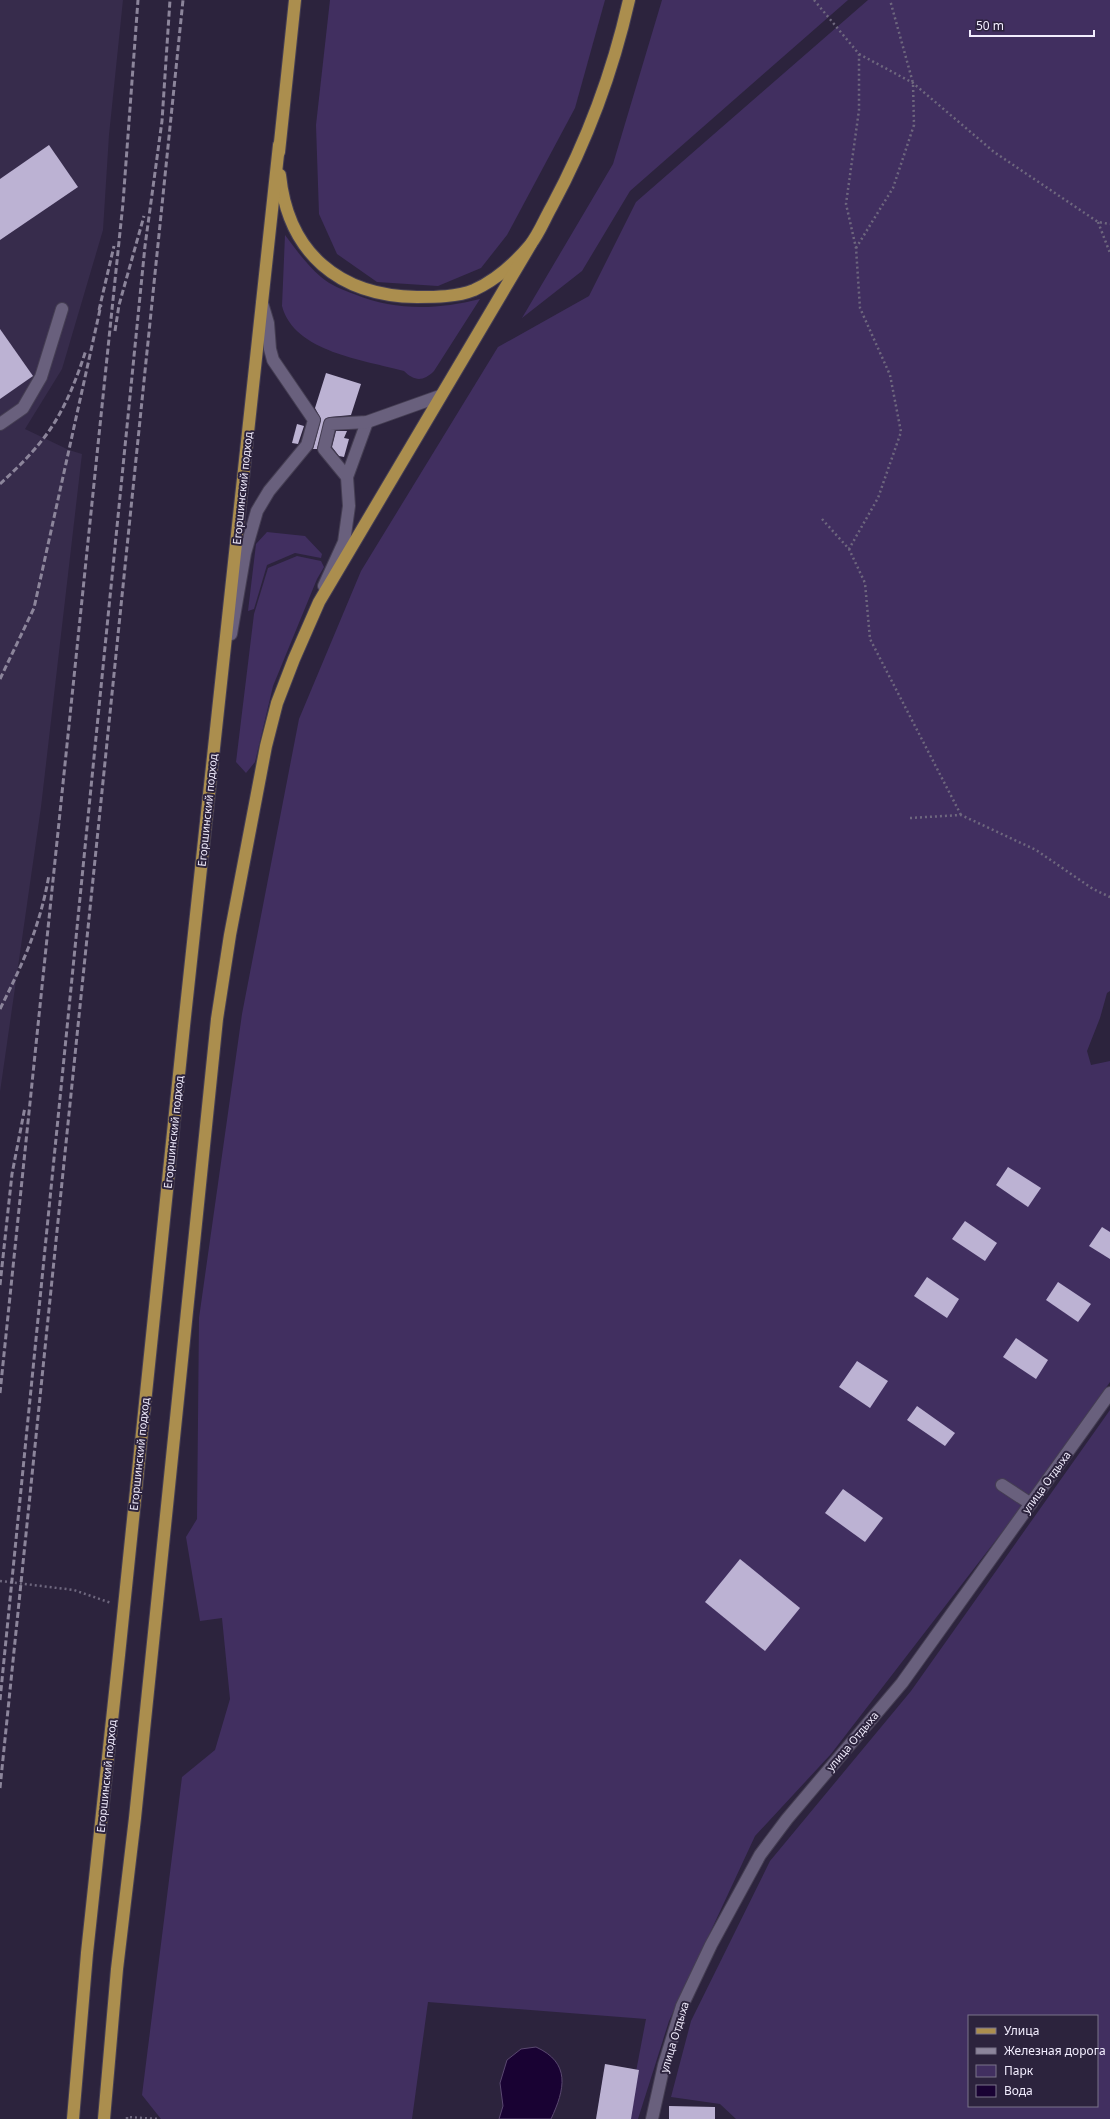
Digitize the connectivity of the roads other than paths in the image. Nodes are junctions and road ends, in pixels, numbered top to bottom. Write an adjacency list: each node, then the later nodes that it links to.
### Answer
1 (295, 0): 3 (main road)
2 (629, 0): 4 (main road)
3 (279, 145): 4 (main road); 5 (main road, Егоршинский подход)
4 (531, 244): 7 (main road)
5 (262, 302): 12 (main road, Егоршинский подход); 12 (street)
6 (62, 309): 9 (street)
7 (440, 396): 8 (street); 11 (main road)
8 (367, 422): 10 (street); 10 (street)
9 (0, 424)
10 (347, 477): 11 (street)
11 (319, 602): 17 (main road)
12 (220, 684): 16 (main road, Егоршинский подход)
13 (1110, 1393): 15 (street, улица Отдыха)
14 (1002, 1485): 15 (street)
15 (1031, 1504): 18 (street, улица Отдыха)
16 (73, 2119)
17 (104, 2119)
18 (652, 2119)

